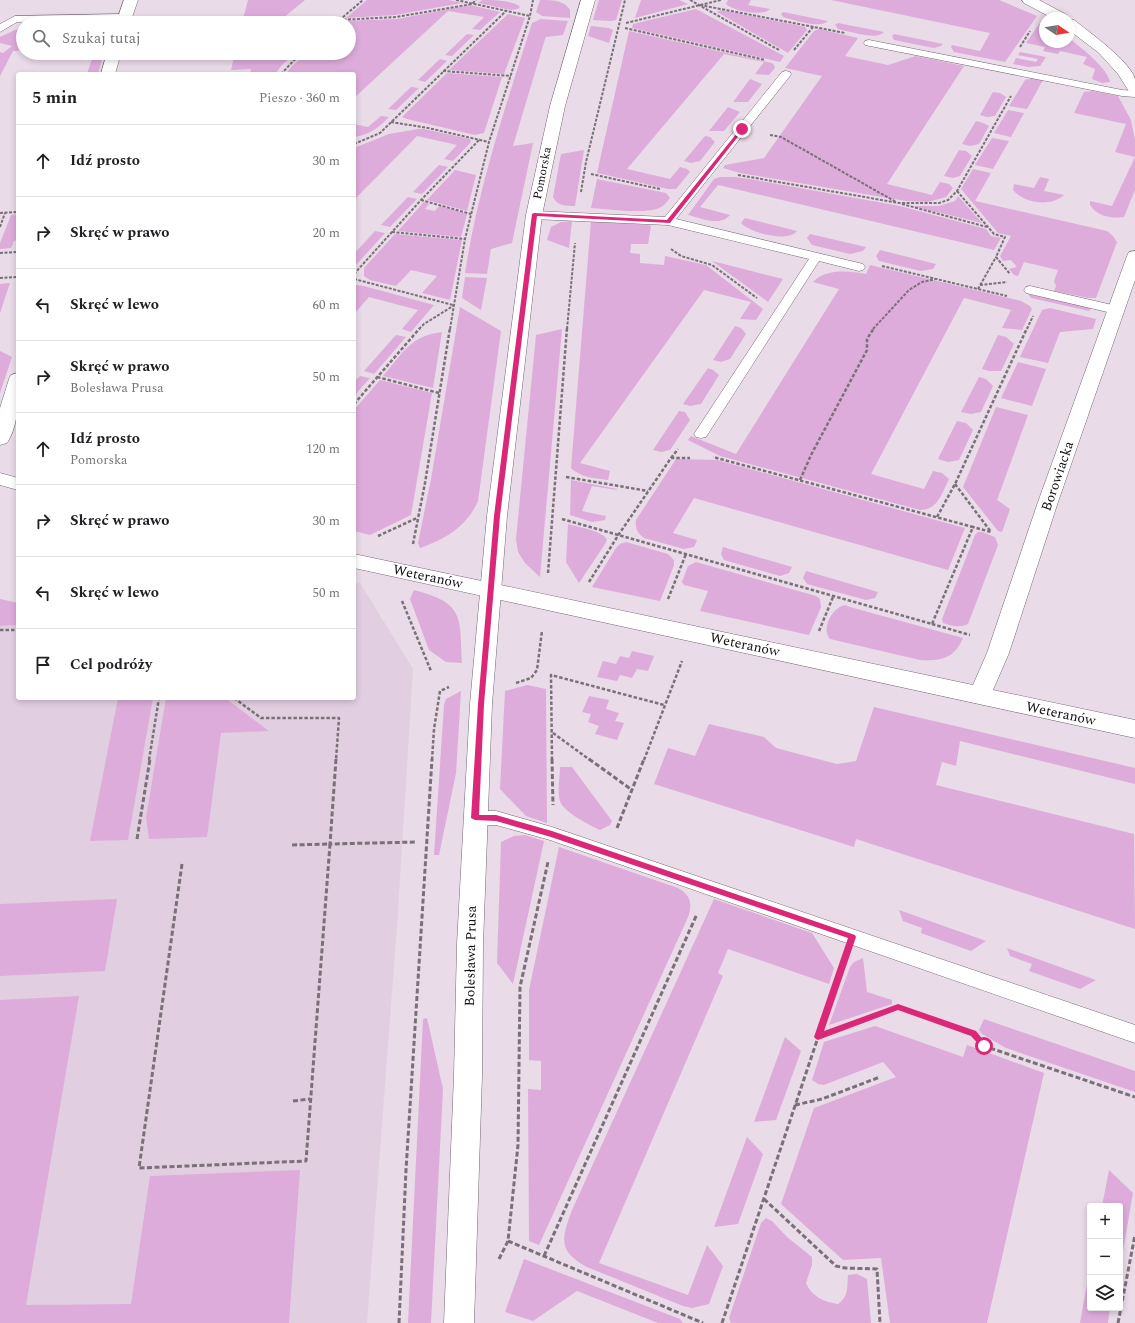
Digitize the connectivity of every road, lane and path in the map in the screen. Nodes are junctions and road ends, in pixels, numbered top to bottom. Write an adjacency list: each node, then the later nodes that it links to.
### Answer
1 (131, 0): 14 (street)
2 (363, 0): 15 (path)
3 (456, 0): 10 (path)
4 (476, 0): 10 (path)
5 (533, 0): 16 (path)
6 (588, 0): 53 (street, Pomorska)
7 (690, 0): 11 (path)
8 (721, 0): 11 (path)
9 (1029, 0): 13 (street)
10 (472, 4): 12 (path); 18 (path)
11 (700, 5): 19 (path); 24 (path); 26 (path)
12 (506, 11): 16 (path); 30 (path)
13 (1051, 12)
14 (125, 16)
15 (344, 16)
16 (530, 16): 35 (path)
17 (16, 19): 23 (lane)
18 (356, 19)
19 (626, 23)
20 (625, 28): 29 (path)
21 (1032, 28): 33 (path)
22 (1075, 28): 36 (street)
23 (0, 29)
24 (852, 35)
25 (869, 43): 33 (lane)
26 (783, 52)
27 (112, 60): 31 (street)
28 (294, 60): 32 (path)
29 (768, 61)
30 (443, 71): 35 (path); 38 (path)
31 (109, 72)
32 (283, 72)
33 (1024, 73): 37 (lane); 46 (path)
34 (786, 74): 39 (lane)
35 (511, 76): 41 (path)
36 (1135, 90)
37 (1135, 94)
38 (390, 122): 40 (path); 42 (path)
39 (742, 129): 43 (lane); 48 (path)
40 (480, 139): 41 (path); 47 (path)
41 (489, 142): 52 (path)
42 (356, 143)
43 (711, 168): 48 (path); 55 (lane)
44 (591, 174): 45 (path)
45 (665, 190)
46 (957, 191): 48 (path); 57 (path)
47 (421, 200): 52 (path); 58 (path)
48 (899, 203): 57 (path)
49 (16, 212): 51 (path)
50 (0, 213): 51 (path)
51 (5, 213): 56 (path)
52 (471, 214): 59 (path)
53 (534, 214): 54 (lane); 108 (street, Pomorska)
54 (649, 220): 55 (lane); 78 (path)
55 (668, 222): 63 (lane)
56 (0, 227)
57 (987, 227): 64 (path)
58 (391, 232): 59 (path); 67 (path)
59 (465, 239): 79 (path)
60 (16, 252): 61 (path)
61 (0, 253)
62 (1135, 256): 81 (street, Borowiacka)
63 (816, 257): 66 (lane); 86 (lane)
64 (996, 257): 68 (path); 74 (path)
65 (875, 264): 71 (path)
66 (859, 267)
67 (356, 272)
68 (1011, 275)
69 (16, 277): 70 (path)
70 (0, 278)
71 (937, 279): 75 (path); 94 (path)
72 (356, 280): 79 (path)
73 (1008, 282): 74 (path)
74 (980, 285): 75 (path)
75 (978, 289): 77 (path)
76 (1030, 290): 81 (lane)
77 (1008, 296)
78 (759, 300)
79 (453, 305): 82 (path); 84 (path)
80 (1036, 310): 96 (path)
81 (1116, 310): 118 (street, Borowiacka)
82 (377, 377): 84 (path); 85 (path)
83 (16, 386): 87 (street)
84 (439, 393): 99 (path)
85 (356, 402)
86 (701, 434)
87 (0, 439)
88 (680, 445): 89 (path)
89 (671, 458): 90 (path); 97 (path)
90 (694, 458)
91 (710, 458): 94 (path)
92 (566, 477): 97 (path)
93 (0, 479): 95 (street)
94 (800, 480): 98 (path)
95 (16, 483)
96 (955, 484): 98 (path); 101 (path)
97 (648, 491): 102 (path)
98 (938, 517): 101 (path)
99 (417, 518): 103 (path); 106 (path)
100 (562, 519): 102 (path)
101 (973, 527): 111 (path)
102 (619, 534): 104 (path); 107 (path)
103 (374, 538)
104 (686, 554): 109 (path); 110 (path)
105 (356, 561): 106 (street, Weteranów)
106 (407, 572): 108 (street, Weteranów); 117 (path)
107 (588, 582)
108 (491, 590): 118 (street, Weteranów); 125 (street, Bolesława Prusa)
109 (833, 597): 111 (path); 114 (path)
110 (665, 606)
111 (932, 624): 115 (path)
112 (0, 630): 113 (path)
113 (16, 630)
114 (818, 632)
115 (974, 636)
116 (683, 656): 121 (path)
117 (431, 671)
118 (980, 695): 122 (street, Weteranów)
119 (159, 700): 128 (path)
120 (237, 700): 130 (path)
121 (664, 705): 123 (path); 124 (path)
122 (1135, 729)
123 (552, 732): 124 (path); 127 (path)
124 (632, 790): 126 (path)
125 (475, 818): 127 (lane); 147 (street, Bolesława Prusa)
126 (616, 831)
127 (552, 834): 133 (lane); 144 (path)
128 (137, 839)
129 (416, 842): 130 (path)
130 (330, 844): 131 (path); 139 (path)
131 (290, 845)
132 (182, 864): 139 (path)
133 (708, 888): 134 (lane); 145 (path)
134 (852, 937): 135 (lane); 136 (path)
135 (1135, 1034)
136 (818, 1037): 138 (path); 141 (path)
137 (880, 1077): 141 (path)
138 (1135, 1097)
139 (310, 1099): 140 (path)
140 (293, 1101)
141 (795, 1105): 142 (path)
142 (764, 1199): 149 (path); 150 (path)
143 (1135, 1235): 151 (path)
144 (508, 1241): 145 (path); 146 (path)
145 (544, 1256): 148 (path)
146 (497, 1262)
147 (459, 1323)
148 (703, 1323)
149 (722, 1323)
150 (880, 1323)
151 (1118, 1323)

